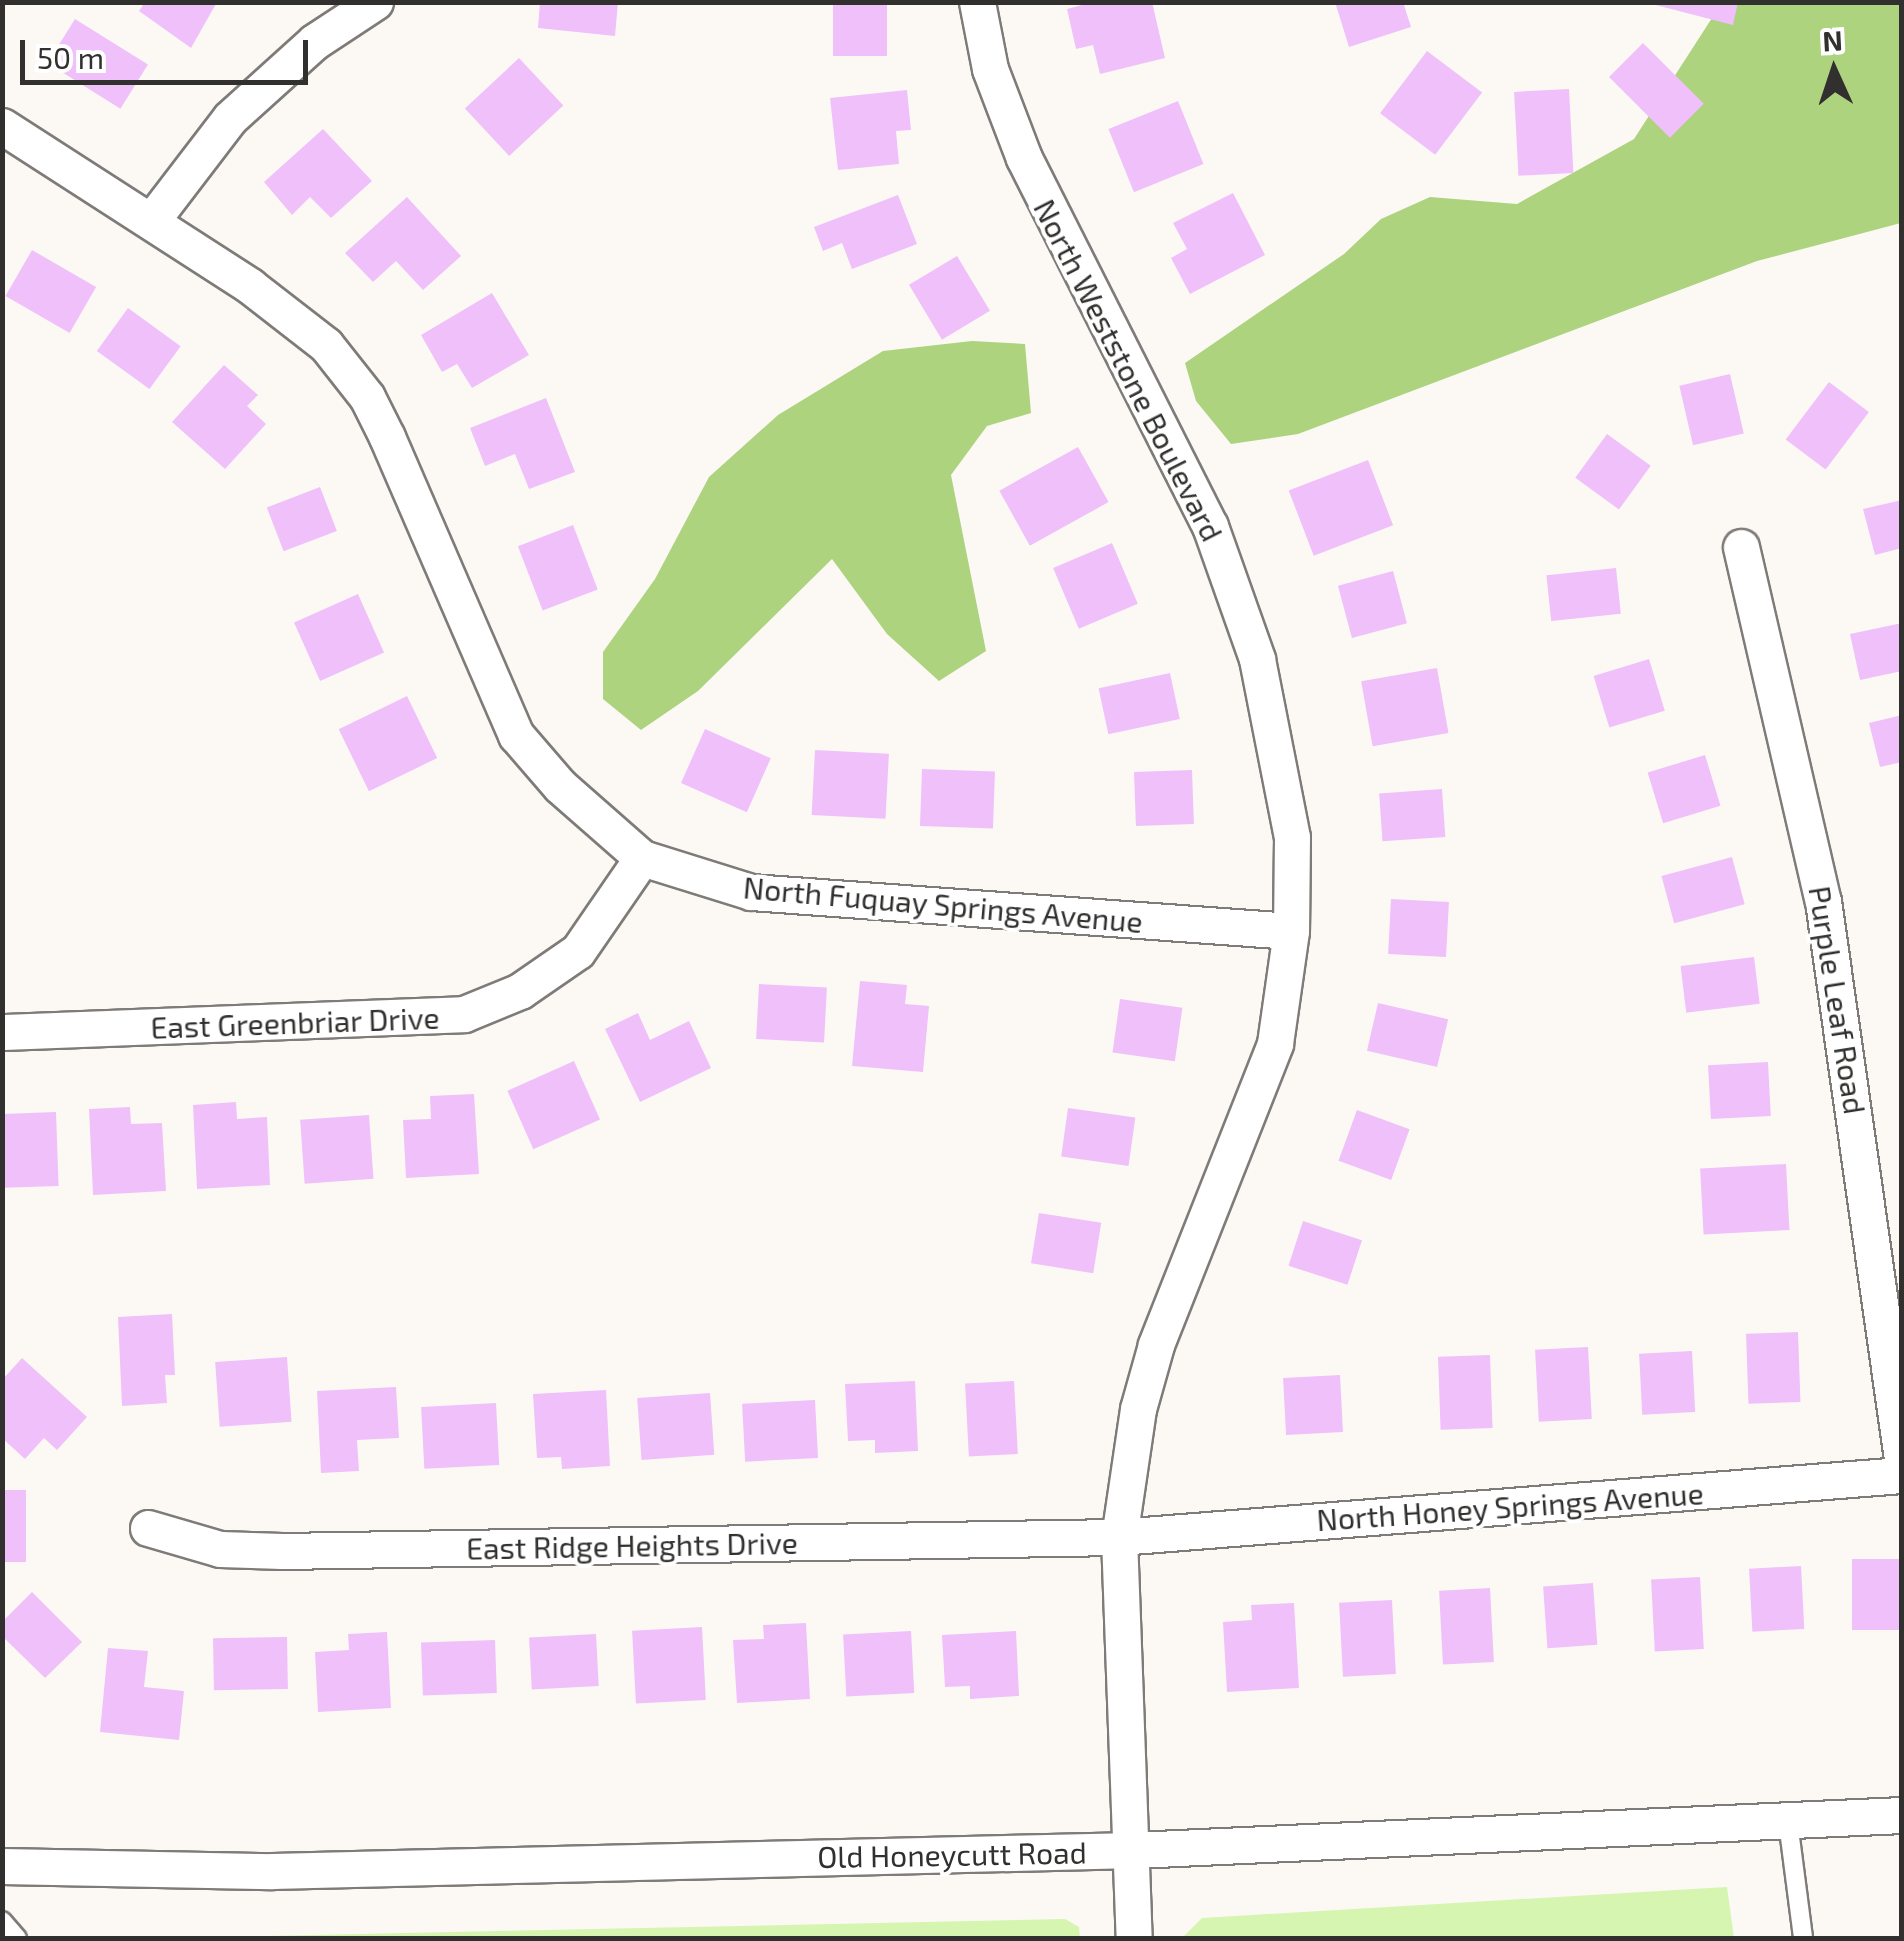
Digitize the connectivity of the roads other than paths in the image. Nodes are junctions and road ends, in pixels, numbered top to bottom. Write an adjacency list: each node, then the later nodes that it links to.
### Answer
1 (376, 2): 4 (street)
2 (977, 2): 7 (street, North Weststone Boulevard)
3 (2, 126): 4 (street, North Fuquay Springs Avenue)
4 (152, 220): 6 (street, North Fuquay Springs Avenue)
5 (1742, 547): 9 (street, Purple Leaf Road)
6 (642, 858): 7 (street, North Fuquay Springs Avenue); 8 (street, East Greenbriar Drive)
7 (1291, 931): 12 (street, North Weststone Boulevard)
8 (2, 1032)
9 (1902, 1460)
10 (1902, 1475): 12 (street, North Honey Springs Avenue)
11 (148, 1528): 12 (street, East Ridge Heights Drive)
12 (1120, 1537): 15 (street, North Weststone Boulevard)
13 (1902, 1815): 14 (street, Old Honeycutt Road)
14 (1788, 1822): 15 (street, Old Honeycutt Road); 20 (lane)
15 (1134, 1850): 16 (street, Old Honeycutt Road); 19 (street, North Weststone Boulevard)
16 (2, 1866)
17 (2, 1921): 18 (lane)
18 (16, 1938)
19 (1134, 1938)
20 (1803, 1938)

